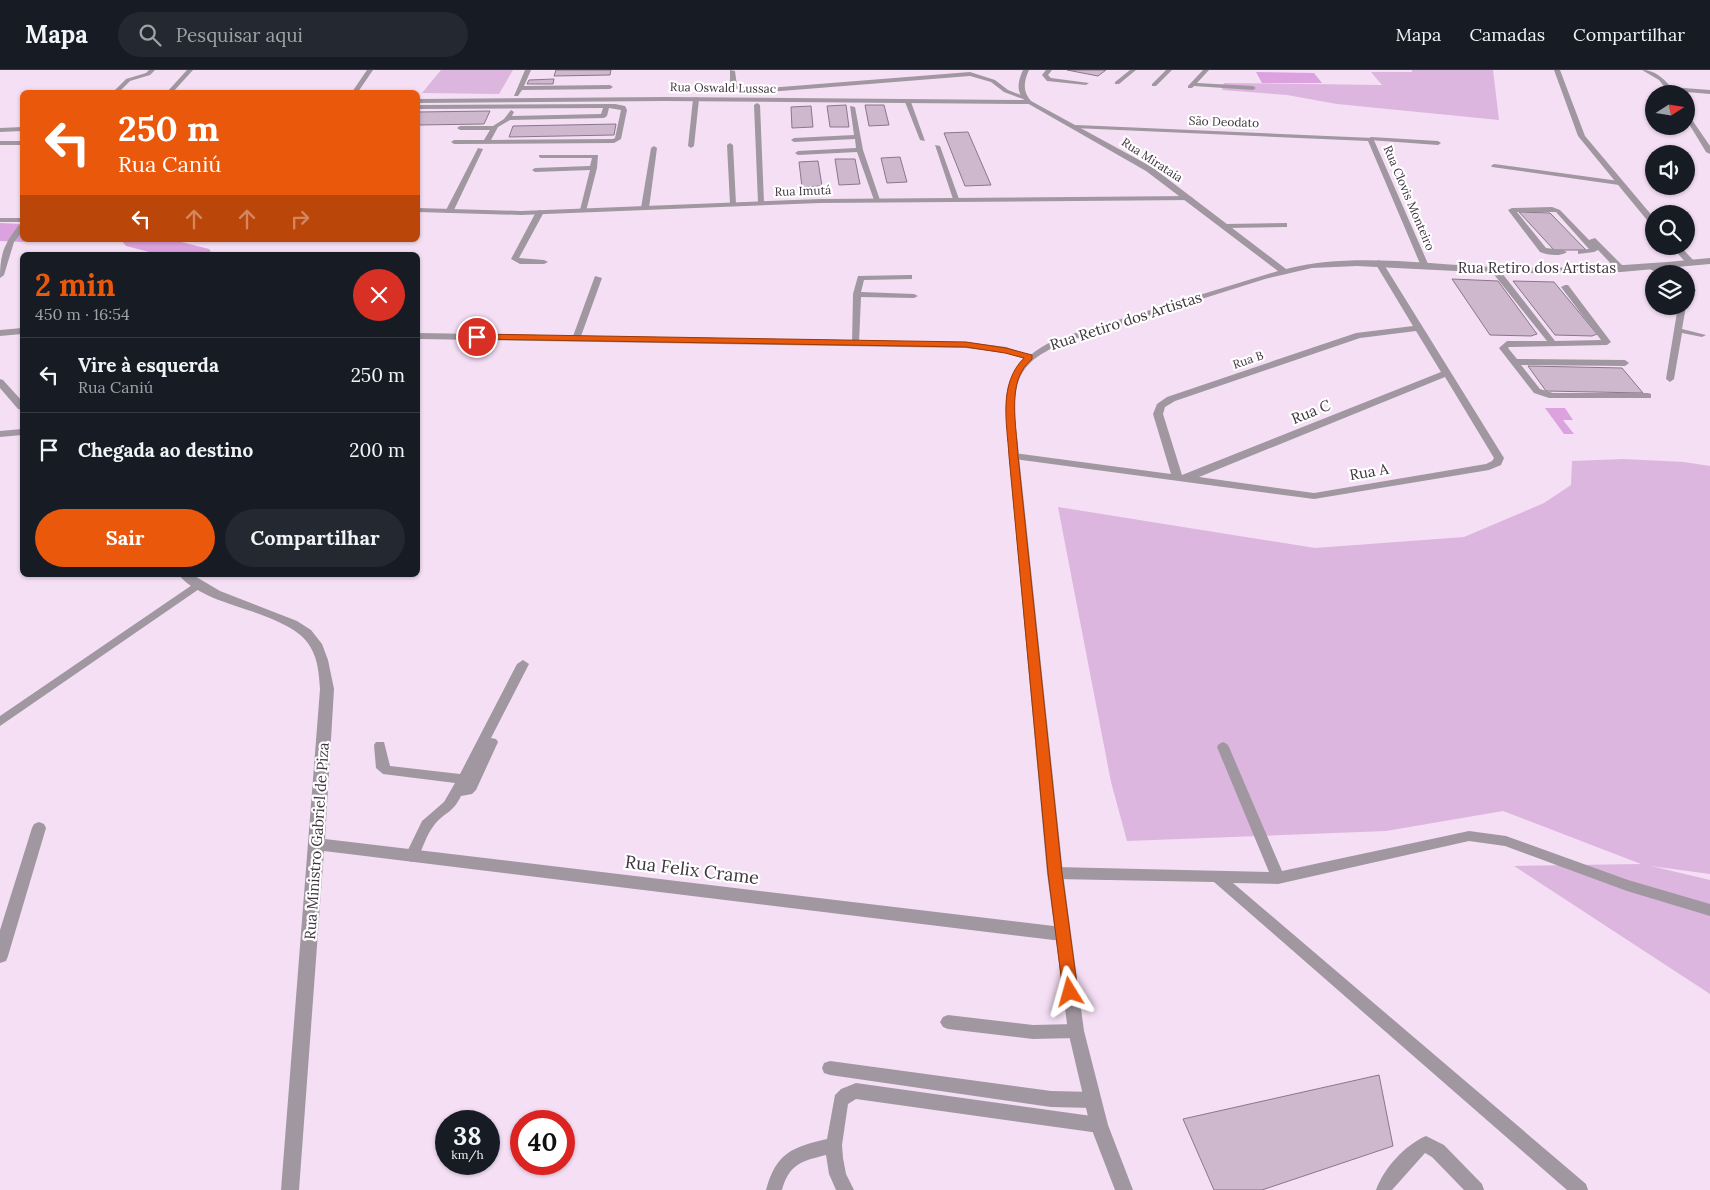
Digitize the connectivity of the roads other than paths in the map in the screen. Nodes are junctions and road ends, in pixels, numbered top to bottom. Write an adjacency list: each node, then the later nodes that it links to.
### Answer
1 (152, 70): 22 (lane)
2 (190, 70): 23 (street)
3 (370, 70): 24 (lane)
4 (528, 70): 20 (street)
5 (982, 70): 14 (lane)
6 (1026, 70): 28 (street)
7 (1049, 70): 15 (lane)
8 (1133, 70): 16 (lane)
9 (1169, 70): 17 (lane)
10 (1206, 70): 21 (lane)
11 (1557, 70): 68 (street)
12 (1645, 70): 18 (street)
13 (732, 71): 25 (lane)
14 (976, 75): 25 (lane); 28 (lane)
15 (1086, 83)
16 (1117, 83)
17 (1154, 85)
18 (1666, 85)
19 (610, 86): 20 (street)
20 (519, 88): 34 (street)
21 (1253, 88)
22 (118, 90)
23 (172, 90)
24 (356, 90)
25 (746, 90): 30 (lane)
26 (1695, 92): 27 (street)
27 (1710, 92)
28 (1023, 97): 33 (street, Rua Mirataia)
29 (696, 99): 30 (street, Rua Oswald Lussac); 35 (street, Rua Oswald Lussac); 57 (lane)
30 (743, 100): 32 (street, Rua Oswald Lussac)
31 (420, 101): 34 (street, Rua Oswald Lussac)
32 (908, 102): 33 (street, Rua Oswald Lussac); 50 (lane)
33 (1029, 102): 41 (street, Rua Mirataia)
34 (514, 103): 35 (street, Rua Oswald Lussac); 38 (lane); 40 (lane)
35 (538, 103): 37 (lane)
36 (757, 105): 72 (lane)
37 (607, 106): 40 (lane); 53 (lane)
38 (420, 107)
39 (852, 107): 47 (lane)
40 (509, 118): 43 (lane)
41 (1076, 127): 48 (street, São Deodato); 69 (street, Rua Mirataia)
42 (460, 128): 43 (lane)
43 (494, 128): 53 (lane)
44 (1695, 128): 62 (street)
45 (0, 130): 46 (lane)
46 (20, 130)
47 (858, 137): 49 (lane); 61 (lane)
48 (1371, 139): 55 (lane); 96 (street, Rua Clovis Monteiro)
49 (794, 140)
50 (923, 140)
51 (0, 142): 54 (street)
52 (454, 142): 53 (lane)
53 (486, 142)
54 (20, 143)
55 (1438, 143)
56 (730, 145): 73 (lane)
57 (691, 146)
58 (936, 146): 70 (lane)
59 (654, 148): 74 (lane)
60 (480, 149): 77 (lane)
61 (860, 150): 63 (lane); 71 (lane)
62 (1710, 152)
63 (798, 153)
64 (541, 156): 66 (lane)
65 (1494, 166): 68 (lane)
66 (594, 168): 67 (lane); 76 (lane)
67 (535, 170)
68 (1619, 183): 79 (street)
69 (1189, 198): 70 (street, Rua Imutá); 83 (street, Rua Mirataia)
70 (956, 199): 71 (street, Rua Imutá)
71 (877, 200): 72 (street, Rua Imutá)
72 (761, 203): 73 (street, Rua Imutá)
73 (733, 204): 74 (street, Rua Imutá)
74 (645, 208): 76 (street, Rua Imutá)
75 (420, 210): 77 (street, Rua Imutá)
76 (584, 210): 78 (street, Rua Imutá)
77 (449, 212): 78 (street, Rua Imutá)
78 (540, 212): 92 (lane)
79 (1645, 213)
80 (0, 220): 81 (street)
81 (20, 220)
82 (1284, 225): 83 (lane)
83 (1226, 226): 100 (street, Rua Mirataia)
84 (20, 230): 86 (street)
85 (1581, 236): 88 (lane); 89 (lane); 98 (lane)
86 (12, 239): 87 (street); 101 (street)
87 (0, 241)
88 (1563, 252)
89 (1581, 252)
90 (1684, 255): 94 (street)
91 (1710, 261): 94 (street, Rua Retiro dos Artistas)
92 (544, 262)
93 (1379, 263): 96 (street, Rua Retiro dos Artistas); 100 (street, Rua Retiro dos Artistas); 108 (street, Rua A)
94 (1692, 263): 95 (street, Rua Retiro dos Artistas)
95 (1673, 265)
96 (1425, 266): 99 (street, Rua Retiro dos Artistas)
97 (1645, 267): 98 (street, Rua Retiro dos Artistas)
98 (1620, 268): 99 (street, Rua Retiro dos Artistas)
99 (1496, 270): 116 (lane)
100 (1284, 271): 117 (street, Rua Retiro dos Artistas)
101 (0, 275)
102 (909, 277): 105 (lane)
103 (598, 278): 114 (lane)
104 (1565, 287): 116 (lane)
105 (857, 294): 106 (lane); 115 (lane)
106 (914, 296)
107 (1680, 315): 109 (lane)
108 (1420, 328): 120 (street, Rua A); 128 (street, Rua B)
109 (1677, 330): 112 (lane); 121 (lane)
110 (20, 331): 111 (street)
111 (0, 332)
112 (1702, 335)
113 (420, 336): 114 (street)
114 (576, 339): 115 (street)
115 (855, 343): 117 (street)
116 (1552, 344): 118 (lane)
117 (1029, 357): 127 (street, Rua Retiro dos Artistas)
118 (1515, 362): 119 (lane); 123 (lane)
119 (1625, 363)
120 (1447, 373): 128 (street, Rua C); 128 (street, Rua A)
121 (1670, 379)
122 (0, 382): 124 (street)
123 (1648, 396)
124 (20, 405)
125 (20, 432): 126 (street)
126 (0, 434)
127 (1014, 456): 128 (street, Rua A); 140 (street, Rua Retiro dos Artistas)
128 (1181, 479)
129 (188, 577): 130 (street, Rua Ministro Gabriel de Piza)
130 (198, 585): 132 (lane); 138 (street, Rua Ministro Gabriel de Piza)
131 (523, 664): 136 (lane)
132 (0, 722)
133 (492, 742): 136 (lane)
134 (380, 745): 136 (lane)
135 (1222, 747): 142 (lane)
136 (459, 785): 139 (lane)
137 (39, 828): 145 (street)
138 (318, 844): 139 (street, Rua Felix Crame); 152 (street, Rua Ministro Gabriel de Piza)
139 (412, 856): 144 (street, Rua Felix Crame)
140 (1055, 873): 141 (lane); 144 (street, Rua Retiro dos Artistas)
141 (1217, 878): 142 (lane); 158 (lane)
142 (1278, 878): 143 (lane)
143 (1710, 910)
144 (1062, 934): 147 (street, Rua Retiro dos Artistas)
145 (0, 956)
146 (948, 1022): 147 (lane)
147 (1076, 1031): 149 (street, Rua Retiro dos Artistas)
148 (830, 1068): 149 (lane)
149 (1093, 1100): 150 (street, Rua Retiro dos Artistas)
150 (1100, 1125): 151 (lane); 155 (street, Rua Retiro dos Artistas)
151 (834, 1145): 153 (lane); 154 (lane)
152 (290, 1190)
153 (774, 1190)
154 (846, 1190)
155 (1124, 1190)
156 (1384, 1190): 157 (lane)
157 (1476, 1190)
158 (1580, 1190)

